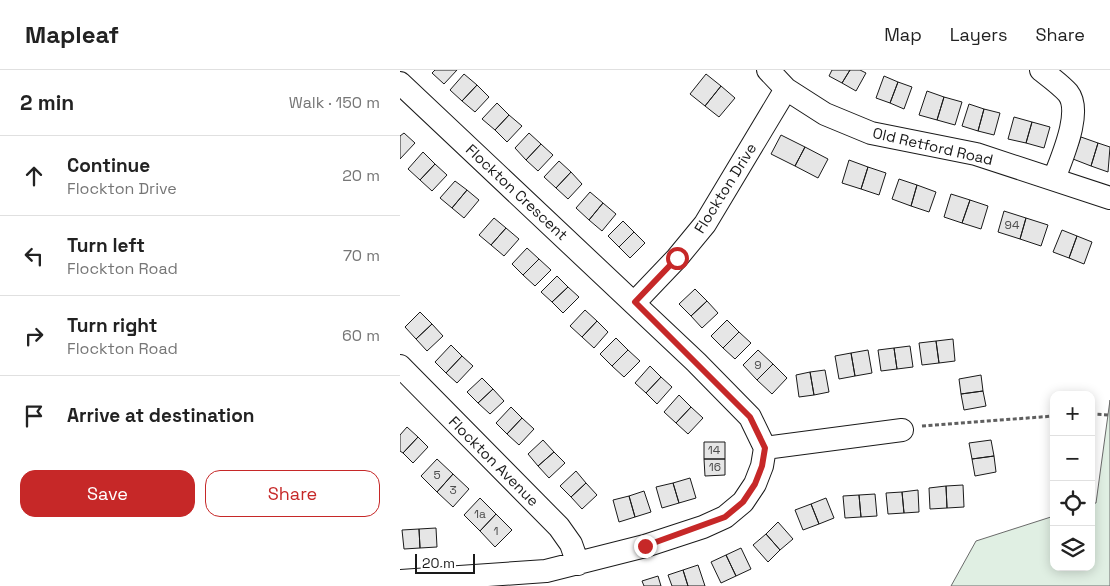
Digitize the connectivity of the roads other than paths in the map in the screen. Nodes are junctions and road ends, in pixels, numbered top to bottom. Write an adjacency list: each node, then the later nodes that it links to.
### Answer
1 (768, 70): 4 (street, Old Retford Road)
2 (1041, 70): 5 (street)
3 (400, 83): 7 (street, Flockton Crescent)
4 (786, 88): 5 (street, Old Retford Road); 7 (street, Flockton Drive)
5 (1054, 179): 6 (street, Old Retford Road)
6 (1110, 198)
7 (635, 302): 10 (street, Flockton Crescent)
8 (400, 366): 11 (street, Flockton Avenue)
9 (902, 430): 10 (street)
10 (765, 448): 11 (street)
11 (578, 564): 12 (street)
12 (400, 581)

